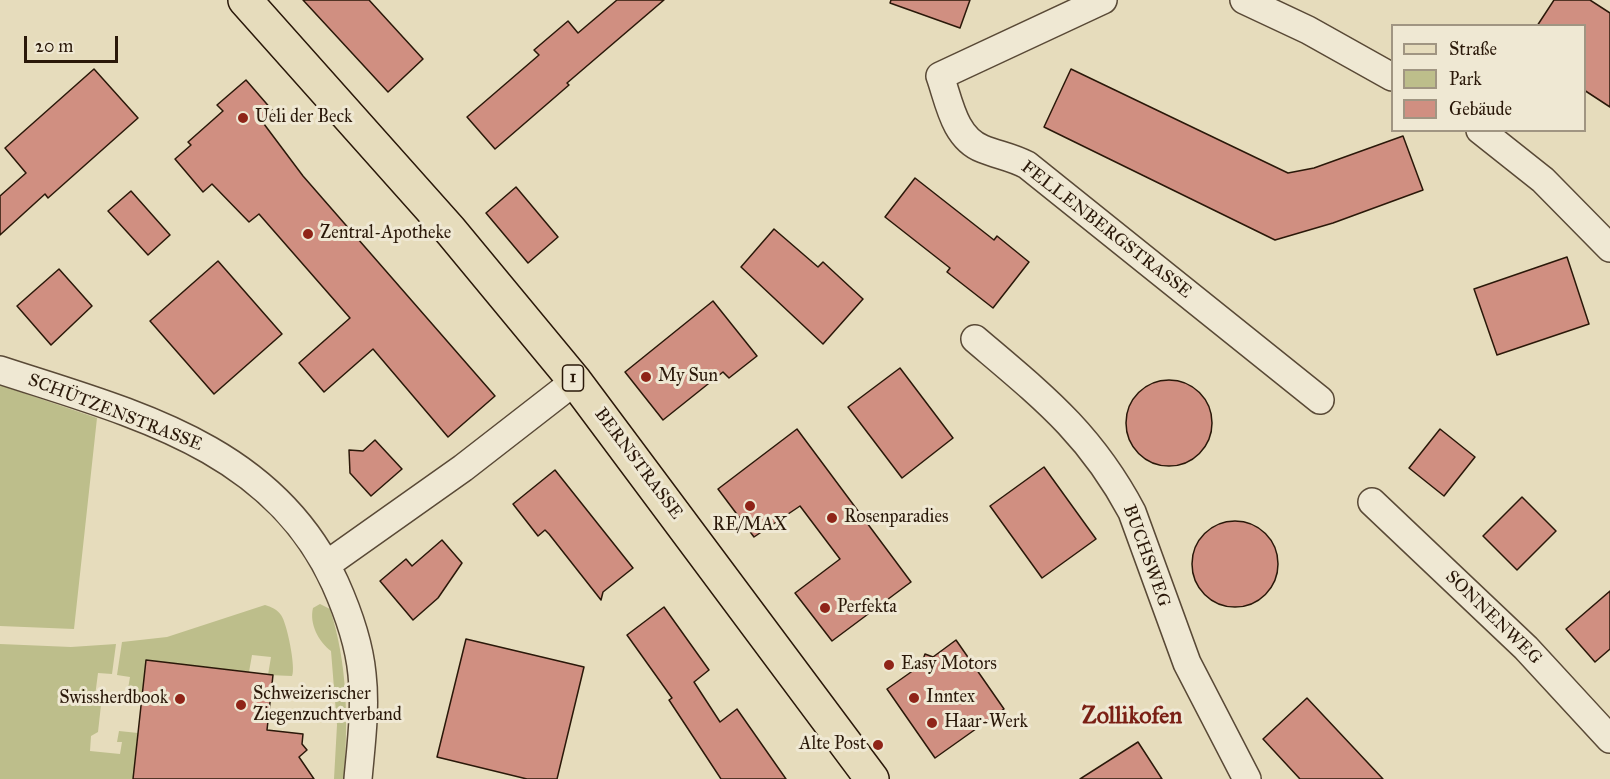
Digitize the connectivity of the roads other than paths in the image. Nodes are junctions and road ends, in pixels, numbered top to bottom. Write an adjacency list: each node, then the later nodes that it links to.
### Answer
1 (245, 0): 9 (main road, BERNSTRASSE / 1)
2 (1103, 0): 10 (street, FELLENBERGSTRASSE)
3 (1244, 0): 4 (street)
4 (1391, 76)
5 (1483, 132): 6 (street)
6 (1610, 248)
7 (975, 339): 16 (street, BUCHSWEG)
8 (0, 370): 12 (street, SCHÜTZENSTRASSE)
9 (575, 381): 12 (street); 15 (main road, BERNSTRASSE / 1)
10 (1320, 400)
11 (1372, 502): 13 (street, SONNENWEG)
12 (326, 565): 14 (street, SCHÜTZENSTRASSE)
13 (1610, 739)
14 (358, 779)
15 (872, 779)
16 (1247, 779)

